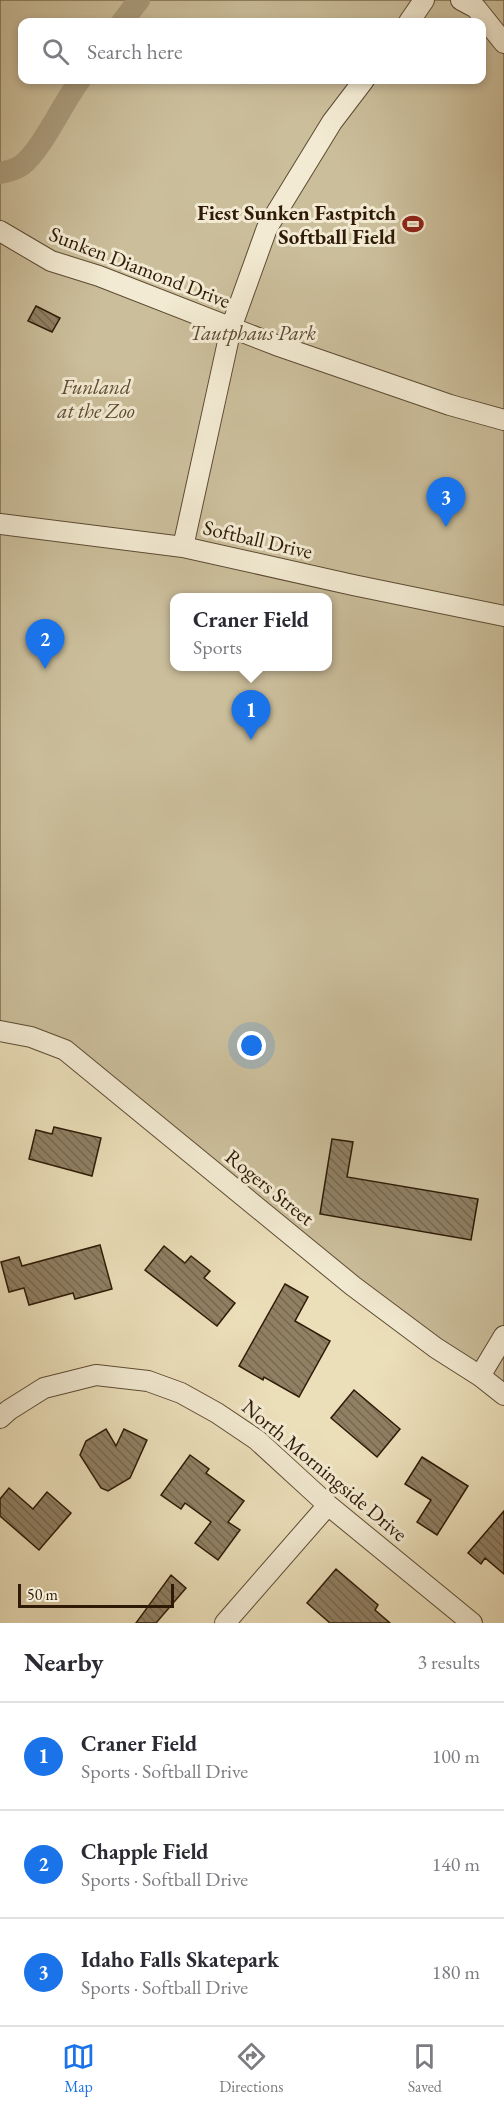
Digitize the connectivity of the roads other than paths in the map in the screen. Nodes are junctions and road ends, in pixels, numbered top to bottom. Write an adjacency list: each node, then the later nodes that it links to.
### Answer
1 (424, 0): 3 (street)
2 (460, 0): 4 (street)
3 (412, 18)
4 (484, 18)
5 (486, 20): 6 (street)
6 (504, 43)
7 (361, 84): 9 (street)
8 (0, 231): 9 (street, Sunken Diamond Drive)
9 (231, 328): 10 (street, Sunken Diamond Drive); 12 (street)
10 (504, 420)
11 (0, 524): 12 (street, Softball Drive)
12 (183, 547): 13 (street, Softball Drive)
13 (504, 616)
14 (0, 1031): 16 (street, Rogers Street)
15 (504, 1336): 16 (street)
16 (480, 1376): 17 (street, Rogers Street)
17 (504, 1395)
18 (0, 1418): 19 (street, North Morningside Drive)
19 (328, 1505): 20 (street); 21 (street, North Morningside Drive)
20 (225, 1623)
21 (472, 1623)

